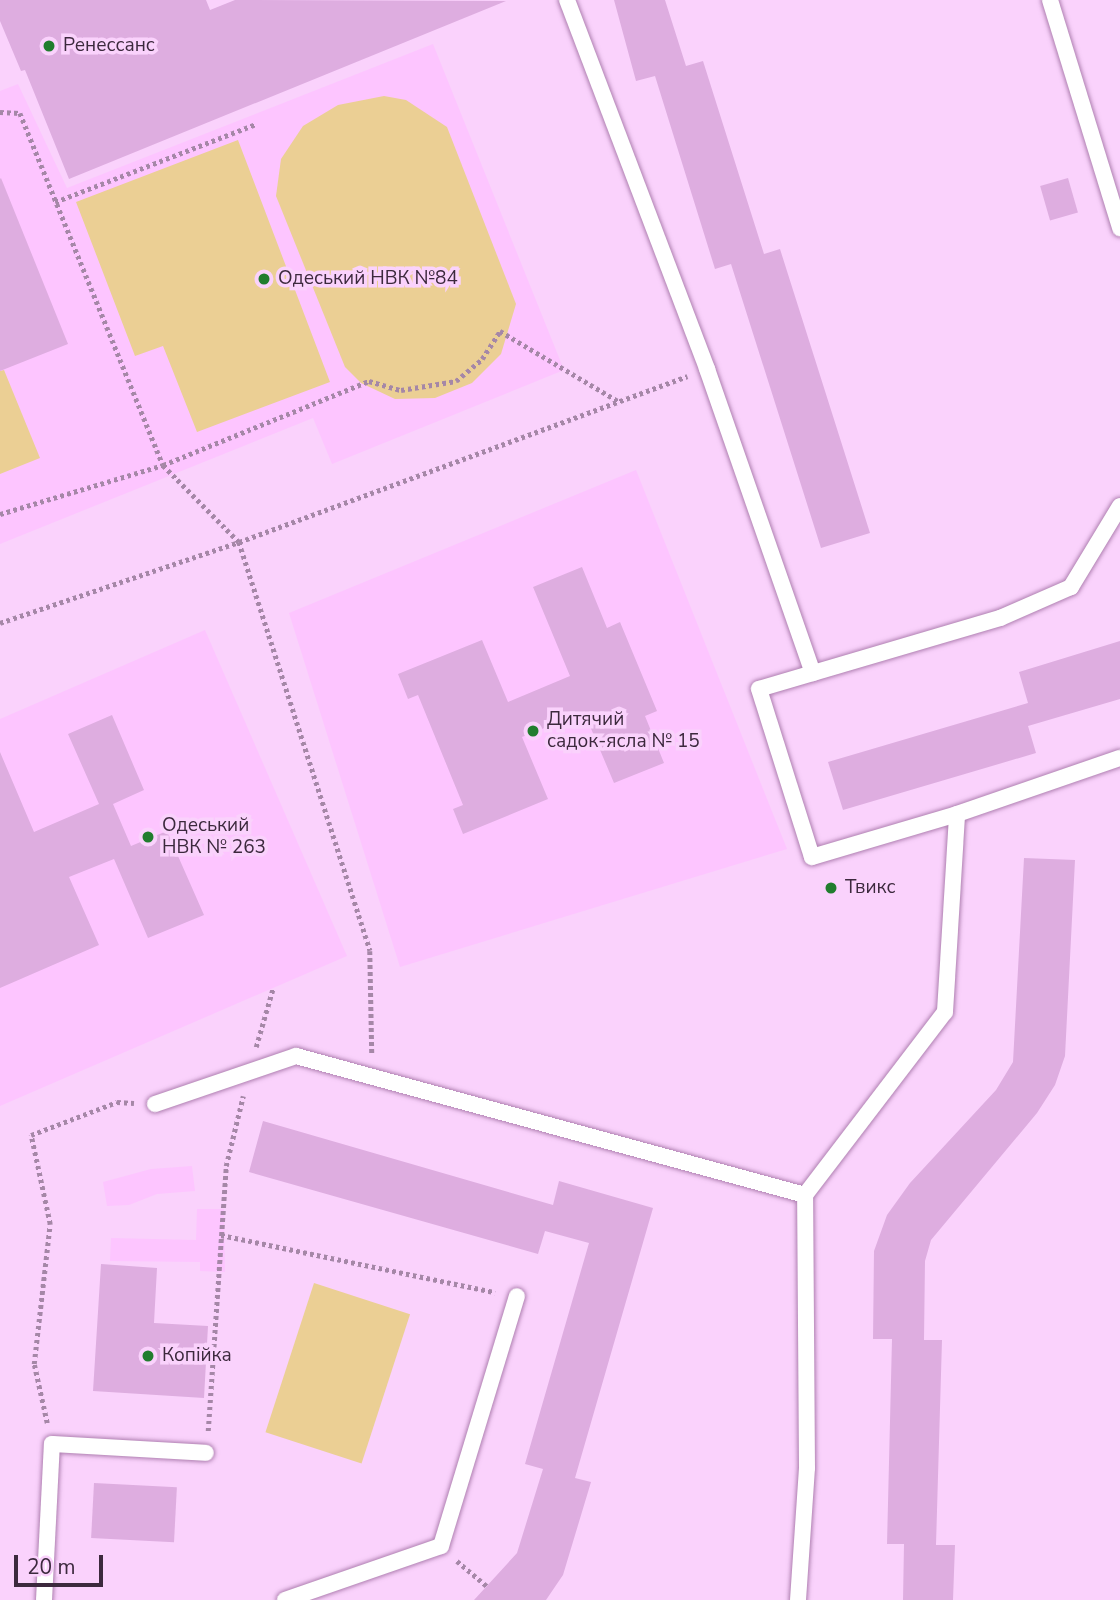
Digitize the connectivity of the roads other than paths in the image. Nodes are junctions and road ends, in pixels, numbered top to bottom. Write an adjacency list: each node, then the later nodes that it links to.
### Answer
1 (567, 0): 5 (lane)
2 (1050, 0): 3 (lane)
3 (1120, 228)
4 (1120, 506): 5 (lane)
5 (813, 673): 7 (lane)
6 (1120, 758): 7 (lane)
7 (957, 814): 9 (lane)
8 (155, 1104): 9 (lane)
9 (806, 1195): 15 (lane)
10 (517, 1296): 14 (lane)
11 (206, 1453): 12 (lane)
12 (42, 1600): 13 (lane)
13 (54, 1600)
14 (285, 1600)
15 (798, 1600)

